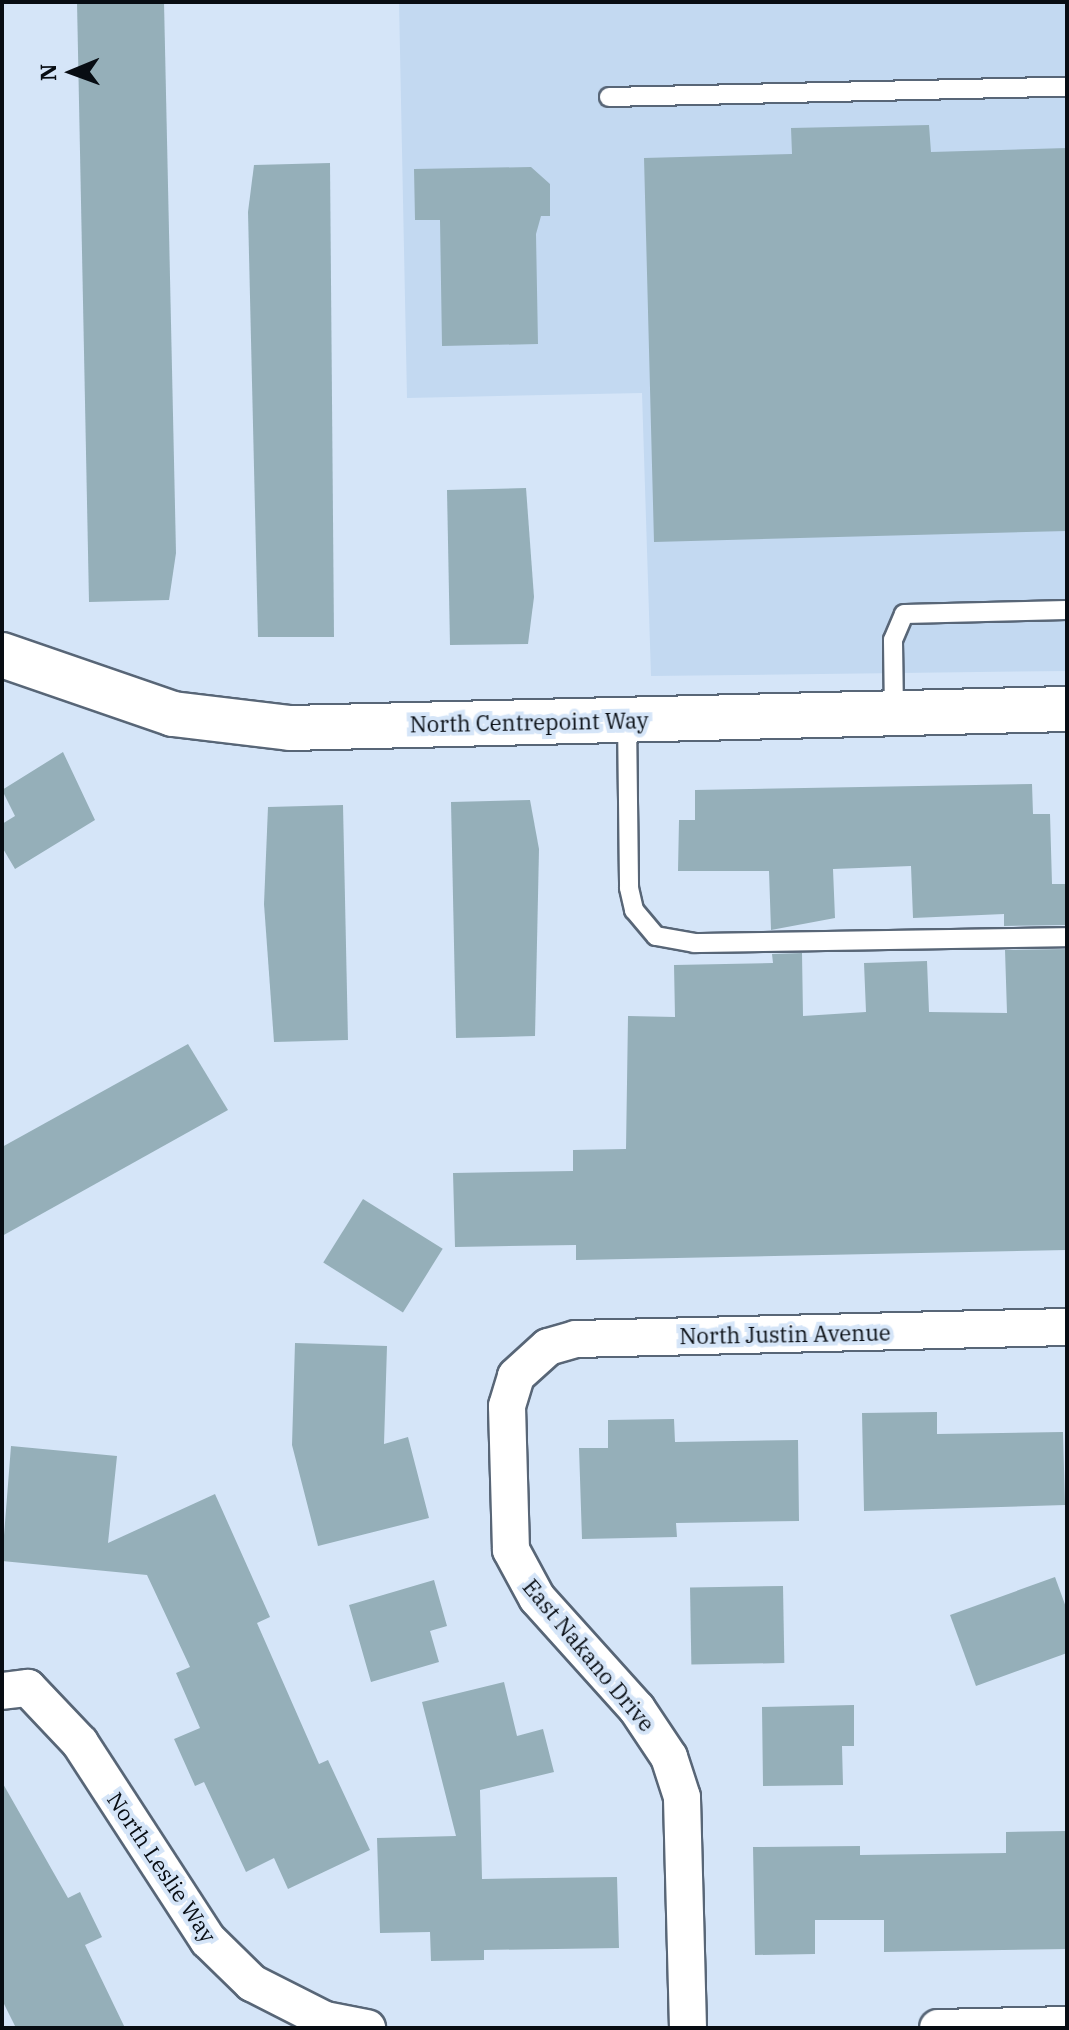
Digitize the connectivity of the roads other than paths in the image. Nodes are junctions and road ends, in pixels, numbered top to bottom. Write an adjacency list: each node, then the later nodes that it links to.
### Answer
1 (1067, 87): 2 (lane)
2 (609, 97)
3 (1067, 610): 6 (lane)
4 (4, 661): 7 (street, North Centrepoint Way)
5 (1067, 709): 6 (street, North Centrepoint Way)
6 (894, 713): 7 (street, North Centrepoint Way)
7 (627, 719): 8 (lane)
8 (1067, 937)
9 (1067, 1327): 10 (street, North Justin Avenue)
10 (516, 1376): 14 (street, East Nakano Drive)
11 (15, 1690): 13 (street, North Leslie Way)
12 (1067, 2025): 15 (street)
13 (367, 2028)
14 (688, 2028)
15 (938, 2028)

